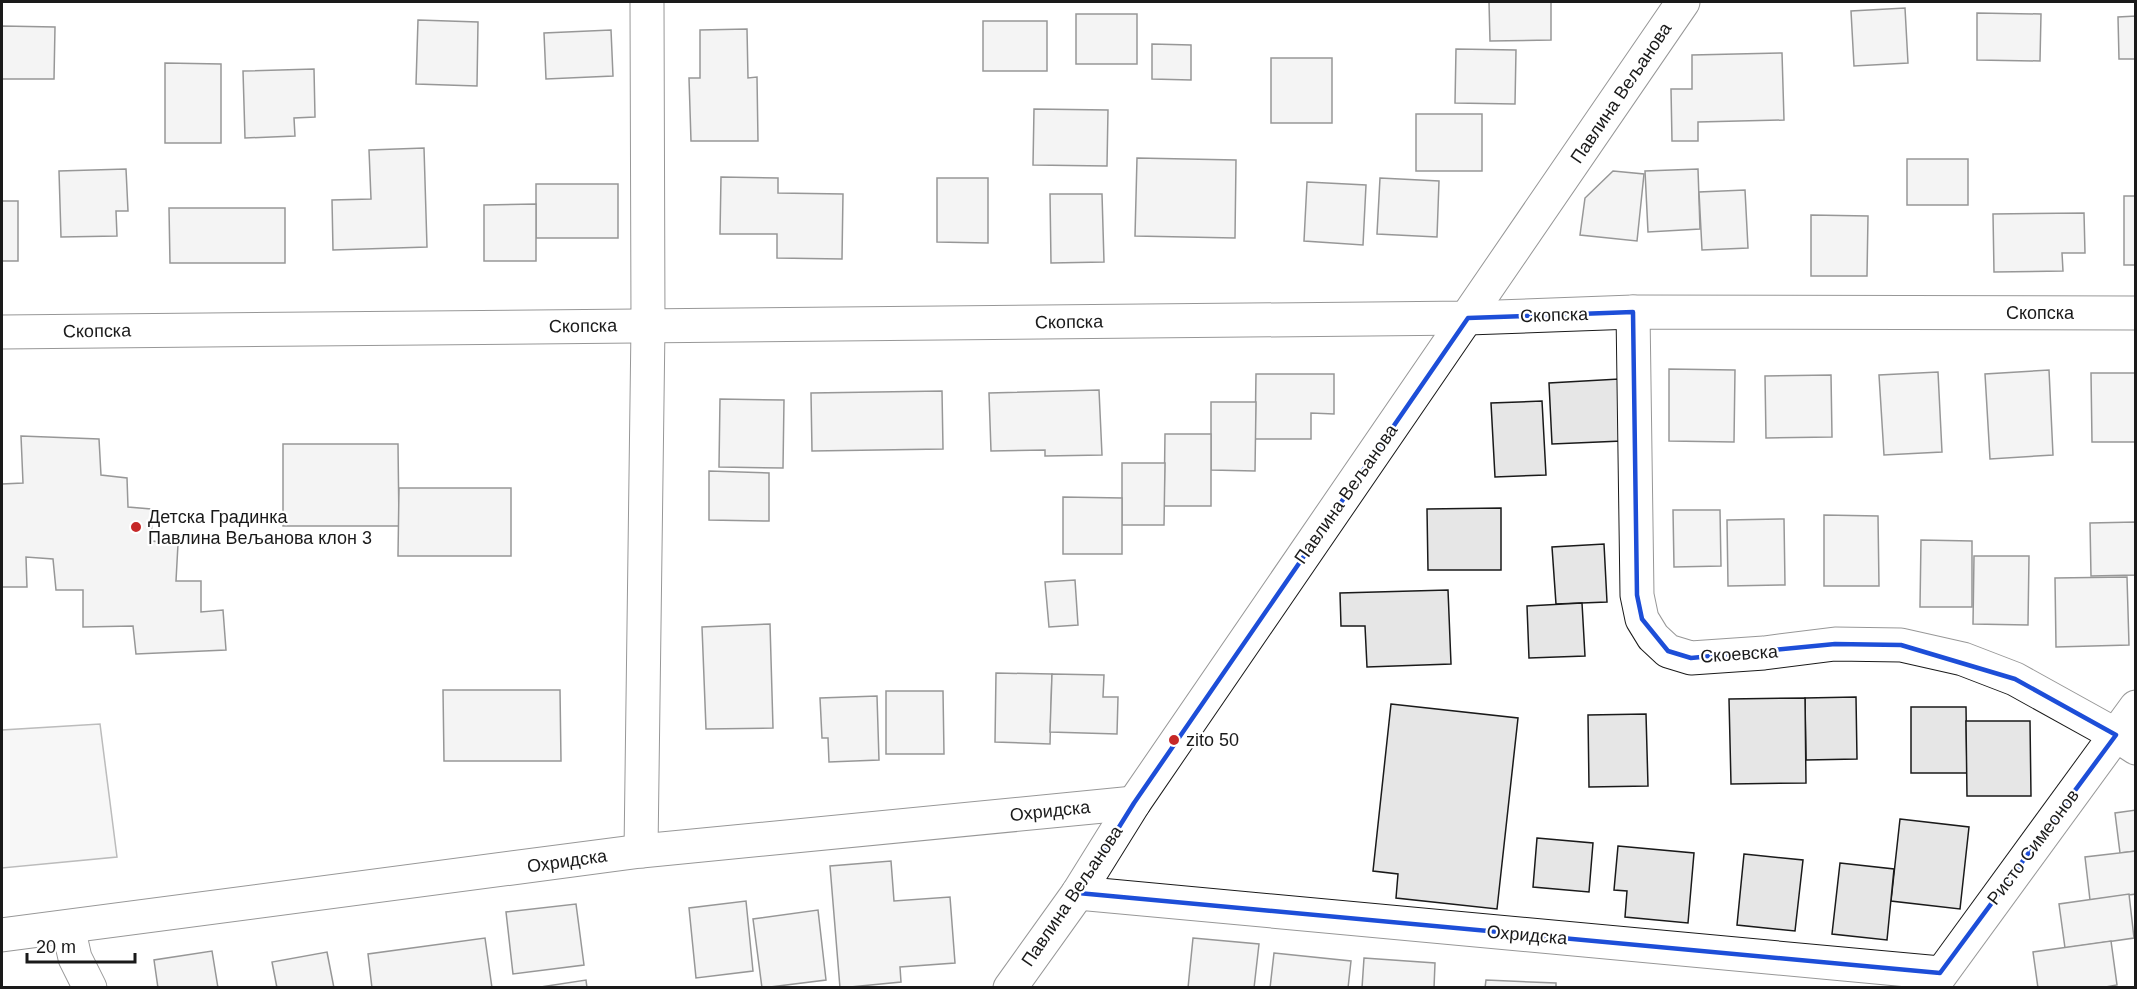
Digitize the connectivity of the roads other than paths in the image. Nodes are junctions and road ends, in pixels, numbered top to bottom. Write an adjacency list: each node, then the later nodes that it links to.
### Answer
1 (647, 2): 6 (street)
2 (1683, 2): 5 (street, Павлина Вељанова)
3 (1634, 312): 4 (street, Скопска); 5 (street, Скопска); 9 (street, Скоевска)
4 (2136, 313)
5 (1468, 318): 6 (street, Скопска); 10 (street, Павлина Вељанова)
6 (648, 326): 7 (street, Скопска); 11 (street)
7 (2, 332)
8 (2136, 707): 9 (street, Ристо Симеонов)
9 (2126, 742): 15 (street, Ристо Симеонов)
10 (1134, 803): 11 (street, Охридска); 12 (street, Павлина Вељанова)
11 (641, 851): 13 (street, Охридска)
12 (1078, 893): 15 (street, Охридска); 17 (street, Павлина Вељанова)
13 (68, 927): 14 (street, Охридска); 16 (street)
14 (2, 935)
15 (1935, 980)
16 (90, 987)
17 (1010, 987)

